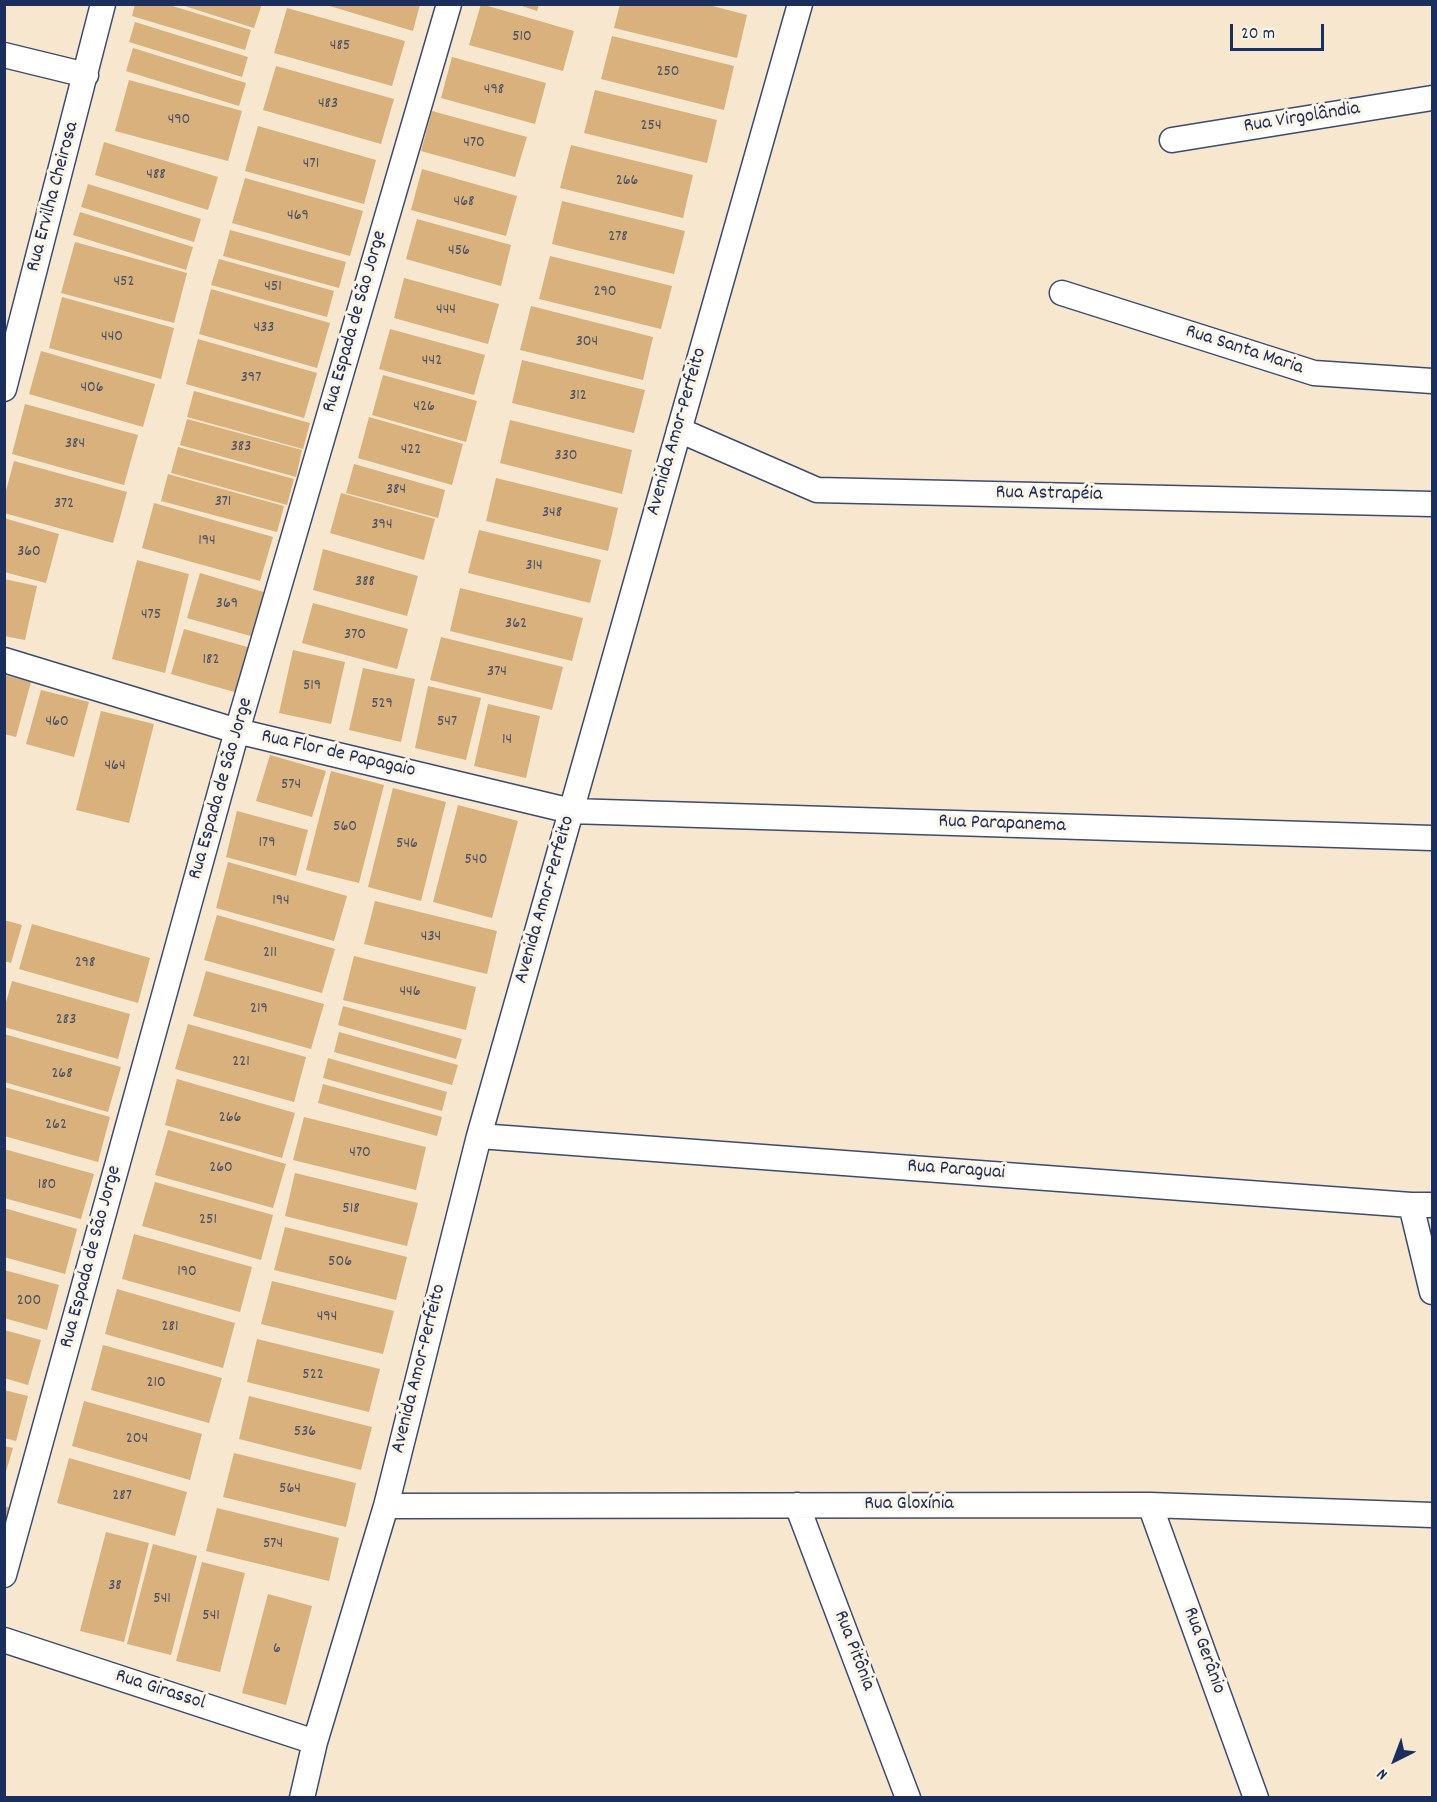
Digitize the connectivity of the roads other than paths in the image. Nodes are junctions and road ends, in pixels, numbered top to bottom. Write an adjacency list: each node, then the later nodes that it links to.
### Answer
1 (104, 4): 5 (street, Rua Ervilha Cheirosa)
2 (449, 4): 14 (street, Rua Espada de São Jorge)
3 (800, 4): 11 (street, Avenida Amor-Perfeito)
4 (4, 55): 5 (street)
5 (86, 75): 10 (street, Rua Ervilha Cheirosa)
6 (1432, 98): 7 (street, Rua Virgolândia)
7 (1172, 140)
8 (1062, 293): 9 (street, Rua Santa Maria)
9 (1432, 381)
10 (4, 389)
11 (679, 430): 12 (street, Rua Astrapéia); 15 (street, Avenida Amor-Perfeito)
12 (1432, 504)
13 (4, 660): 14 (street, Rua Flor de Papagaio)
14 (237, 731): 15 (street, Rua Flor de Papagaio); 24 (street, Rua Espada de São Jorge)
15 (571, 811): 16 (street, Rua Parapanema); 17 (street, Avenida Amor-Perfeito)
16 (1432, 838)
17 (480, 1136): 18 (street, Rua Paraguai); 22 (street, Avenida Amor-Perfeito)
18 (1422, 1205): 19 (street)
19 (1432, 1292)
20 (797, 1505): 21 (street, Rua Gloxínia); 22 (street, Rua Gloxínia); 28 (street, Rua Pitônia)
21 (1150, 1505): 23 (street, Rua Gloxínia); 29 (street, Rua Gerânio)
22 (386, 1506): 26 (street, Avenida Amor-Perfeito)
23 (1432, 1515)
24 (4, 1575)
25 (4, 1640): 26 (street, Rua Girassol)
26 (315, 1742): 27 (street, Avenida Amor-Perfeito)
27 (302, 1797)
28 (908, 1797)
29 (1256, 1797)

